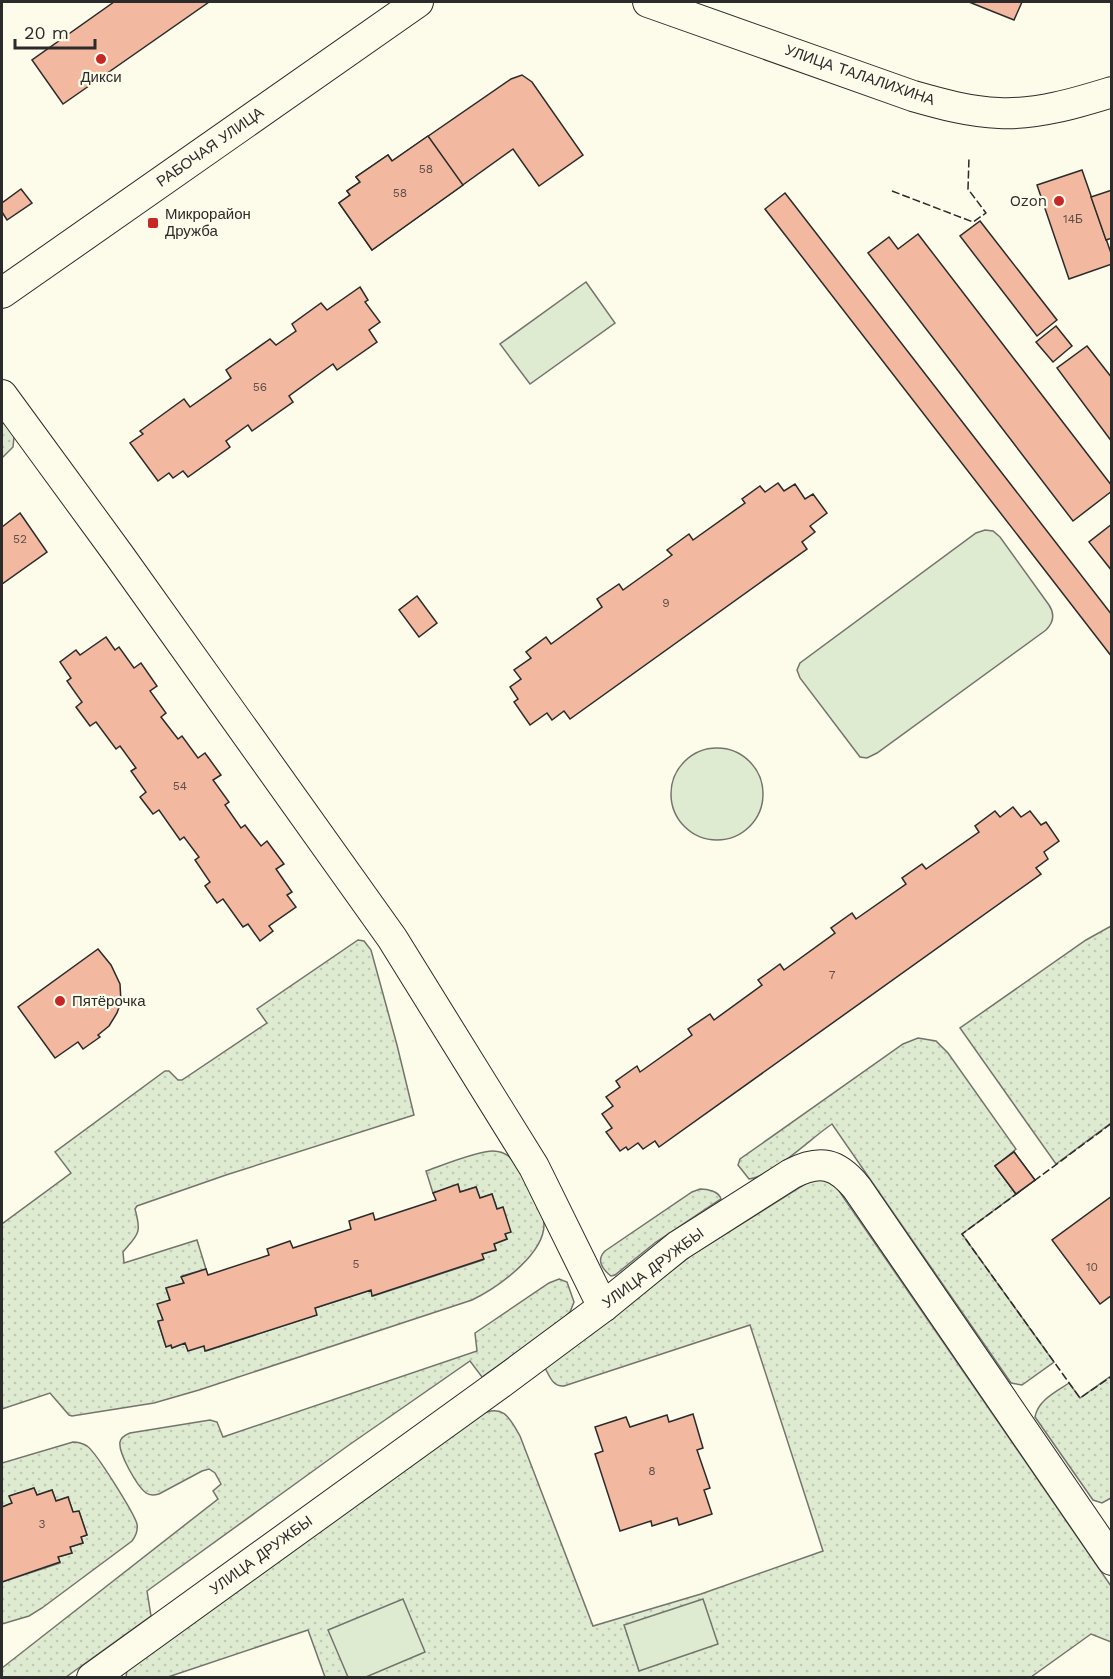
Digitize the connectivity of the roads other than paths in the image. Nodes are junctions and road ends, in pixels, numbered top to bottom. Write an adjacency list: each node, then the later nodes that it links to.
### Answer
1 (418, 2): 4 (street, РАБОЧАЯ УЛИЦА)
2 (648, 2): 3 (street, УЛИЦА ТАЛАЛИХИНА)
3 (1112, 92)
4 (2, 292)
5 (2, 395): 6 (street)
6 (603, 1306): 7 (street, УЛИЦА ДРУЖБЫ); 8 (street, УЛИЦА ДРУЖБЫ)
7 (1112, 1560)
8 (92, 1677)

